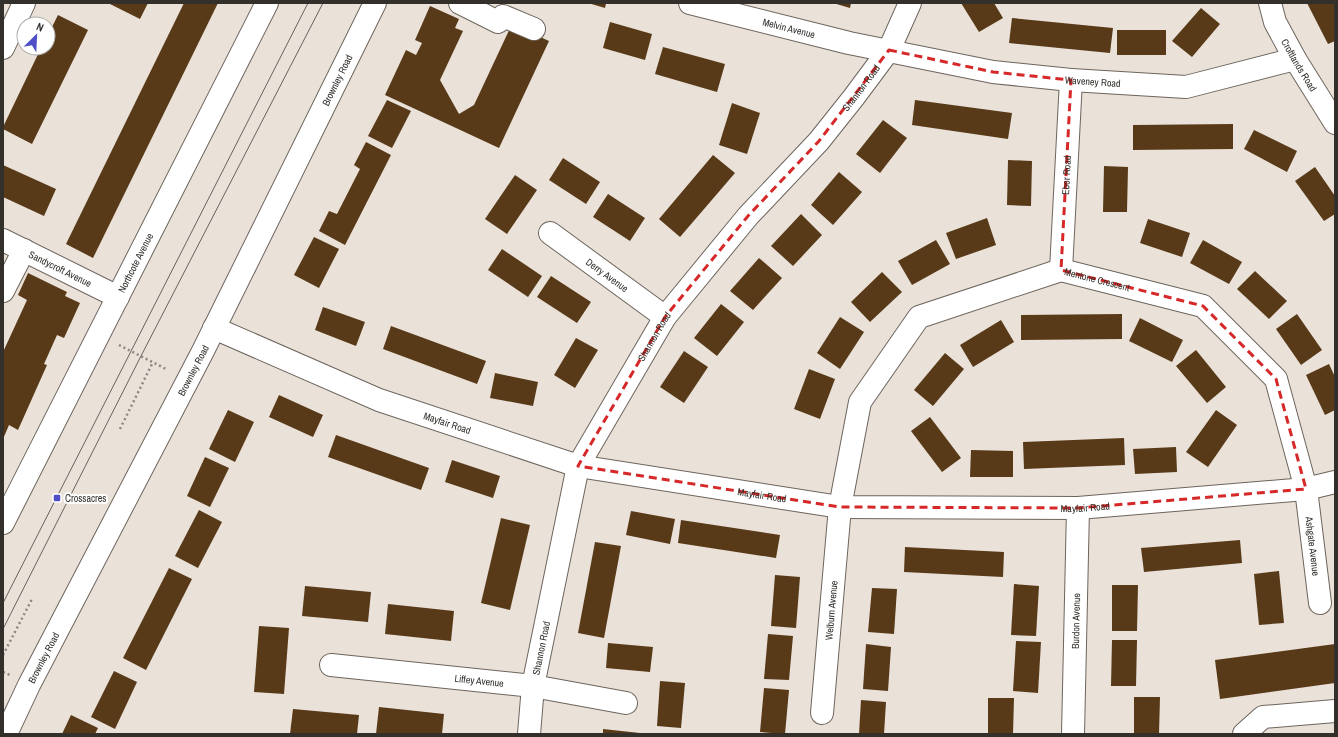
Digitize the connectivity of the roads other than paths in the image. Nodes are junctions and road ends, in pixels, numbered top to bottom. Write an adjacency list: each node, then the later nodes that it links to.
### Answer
1 (24, 3): 9 (street)
2 (267, 3): 19 (street, Northcote Avenue)
3 (375, 3): 21 (street, Brownley Road)
4 (460, 3): 8 (street)
5 (690, 3): 10 (street, Melvin Avenue)
6 (910, 3): 10 (street, Shannon Road)
7 (1270, 3): 11 (street, Croftlands Road)
8 (534, 29)
9 (3, 48)
10 (889, 50): 12 (street, Waveney Road); 20 (street, Shannon Road)
11 (1295, 60): 12 (street, Waveney Road); 13 (street, Croftlands Road)
12 (1071, 80): 17 (street, Ebor Road)
13 (1335, 123)
14 (550, 233): 20 (street, Derry Avenue)
15 (3, 240): 16 (street, Sandycroft Avenue)
16 (24, 250): 18 (street); 19 (street, Sandycroft Avenue)
17 (1061, 270): 24 (street, Mentone Crescent); 25 (street, Mentone Crescent)
18 (3, 291)
19 (118, 298): 27 (street, Northcote Avenue)
20 (665, 317): 22 (street, Shannon Road)
21 (214, 328): 22 (street, Mayfair Road); 34 (street, Brownley Road)
22 (578, 466): 25 (street, Mayfair Road); 30 (street, Shannon Road)
23 (1335, 482): 24 (street, Mayfair Road)
24 (1306, 489): 26 (street, Mayfair Road); 28 (street, Ashgate Avenue)
25 (840, 508): 26 (street, Mayfair Road); 33 (street, Welburn Avenue)
26 (1078, 508): 36 (street, Burdon Avenue)
27 (3, 523)
28 (1320, 603)
29 (331, 665): 30 (street, Liffey Avenue)
30 (533, 686): 31 (street, Liffey Avenue); 35 (street, Shannon Road)
31 (626, 703)
32 (1335, 711): 37 (street)
33 (822, 713)
34 (6, 734)
35 (529, 734)
36 (1073, 734)
37 (1244, 734)

